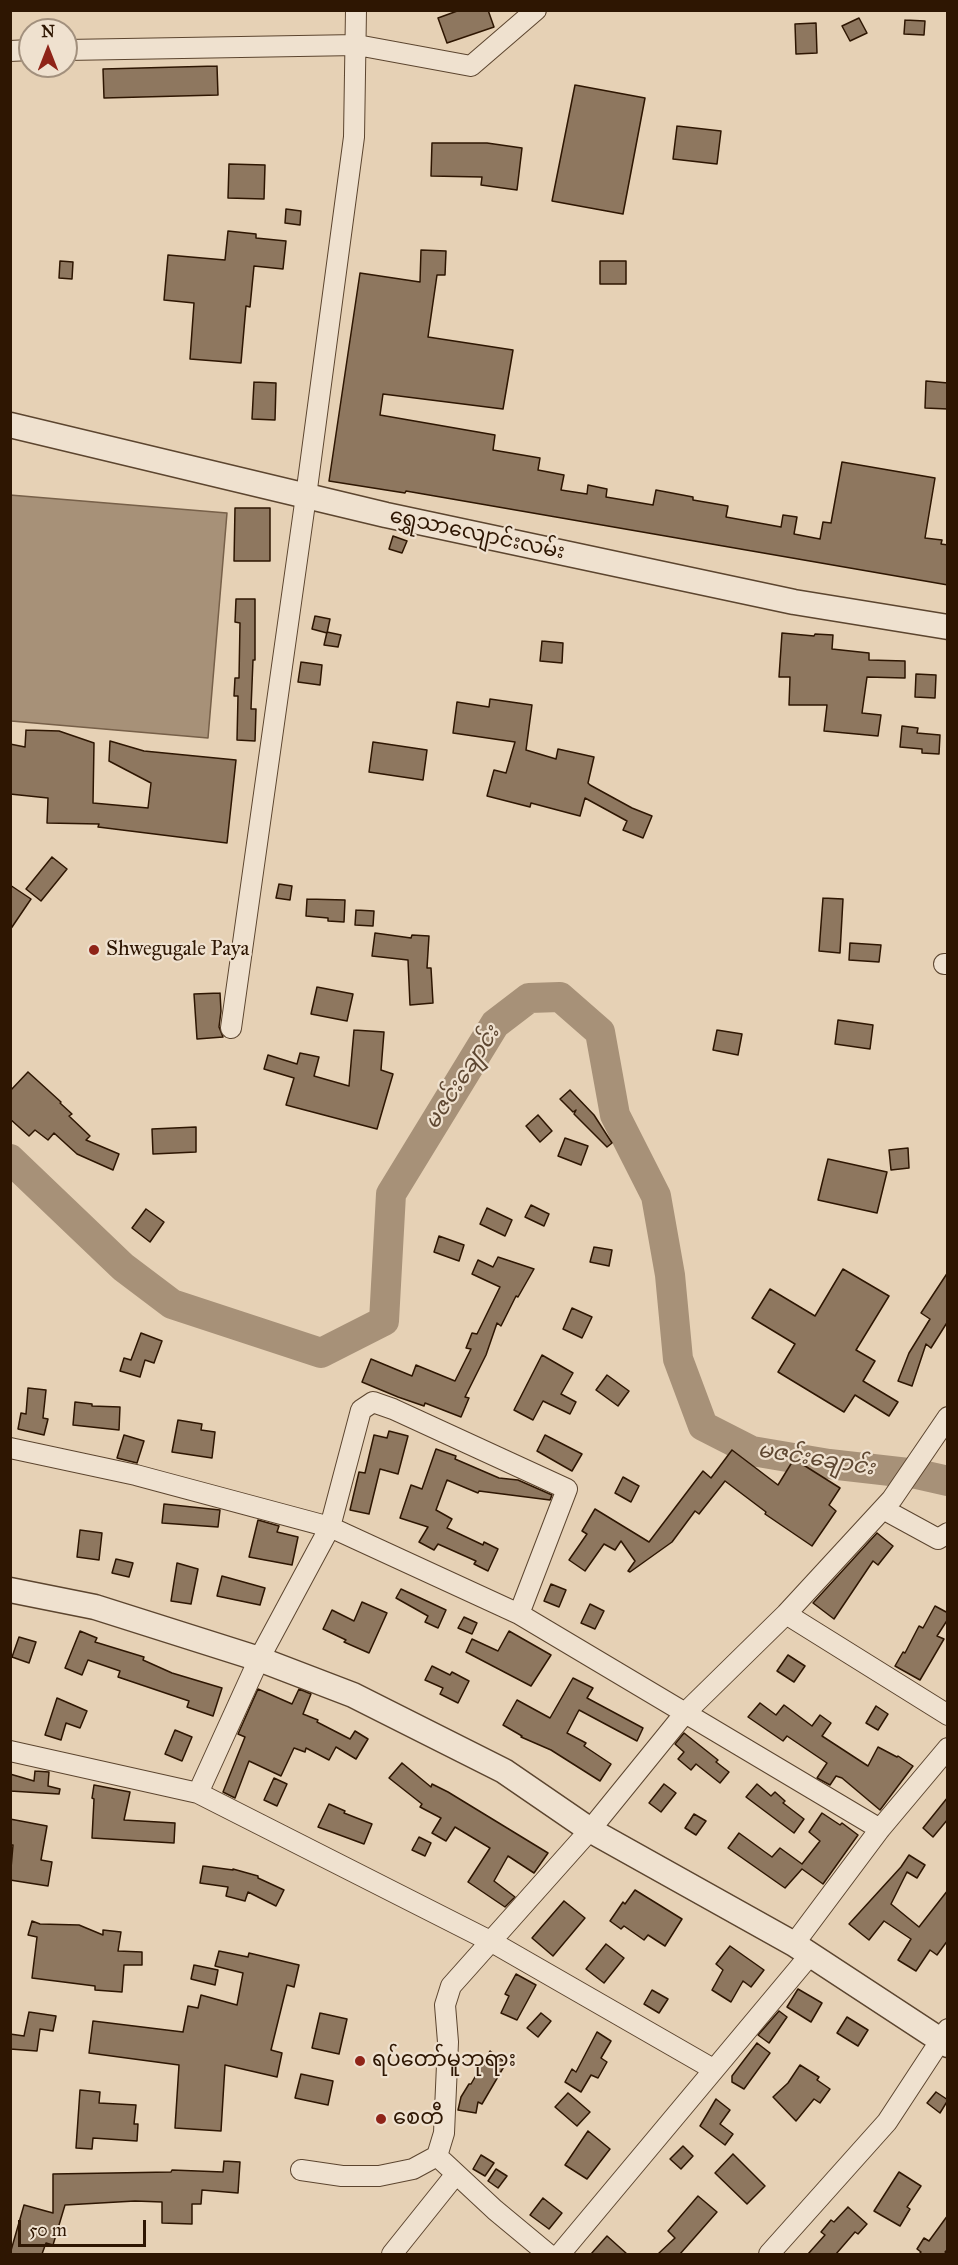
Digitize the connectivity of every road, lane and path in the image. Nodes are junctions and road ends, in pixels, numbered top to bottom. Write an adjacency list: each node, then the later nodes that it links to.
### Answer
1 (356, 10): 3 (street)
2 (536, 10): 3 (street)
3 (357, 45): 4 (street); 6 (street)
4 (78, 50)
5 (10, 425): 6 (street, ရွှေသာလျောင်းလမ်း)
6 (306, 496): 7 (street, ရွှေသာလျောင်းလမ်း); 8 (street)
7 (948, 627)
8 (231, 1028)
9 (948, 1417): 11 (street)
10 (10, 1448): 12 (street)
11 (888, 1504): 13 (street); 16 (street)
12 (330, 1527): 15 (street); 15 (street); 17 (street)
13 (948, 1533)
14 (10, 1590): 17 (street)
15 (519, 1614): 18 (street)
16 (786, 1614): 18 (street); 19 (street)
17 (259, 1659): 22 (street); 24 (street)
18 (685, 1713): 23 (street); 24 (street)
19 (948, 1715)
20 (948, 1748): 23 (street)
21 (10, 1751): 22 (street)
22 (198, 1793): 25 (street)
23 (880, 1829): 26 (street)
24 (590, 1830): 25 (street); 26 (street)
25 (492, 1942): 28 (street); 29 (street)
26 (802, 1949): 27 (street); 28 (street)
27 (944, 2038): 35 (street)
28 (713, 2069): 34 (street)
29 (437, 2156): 30 (street); 31 (street)
30 (301, 2170)
31 (456, 2174): 32 (street); 33 (street)
32 (392, 2254)
33 (548, 2254)
34 (560, 2254)
35 (769, 2254)

